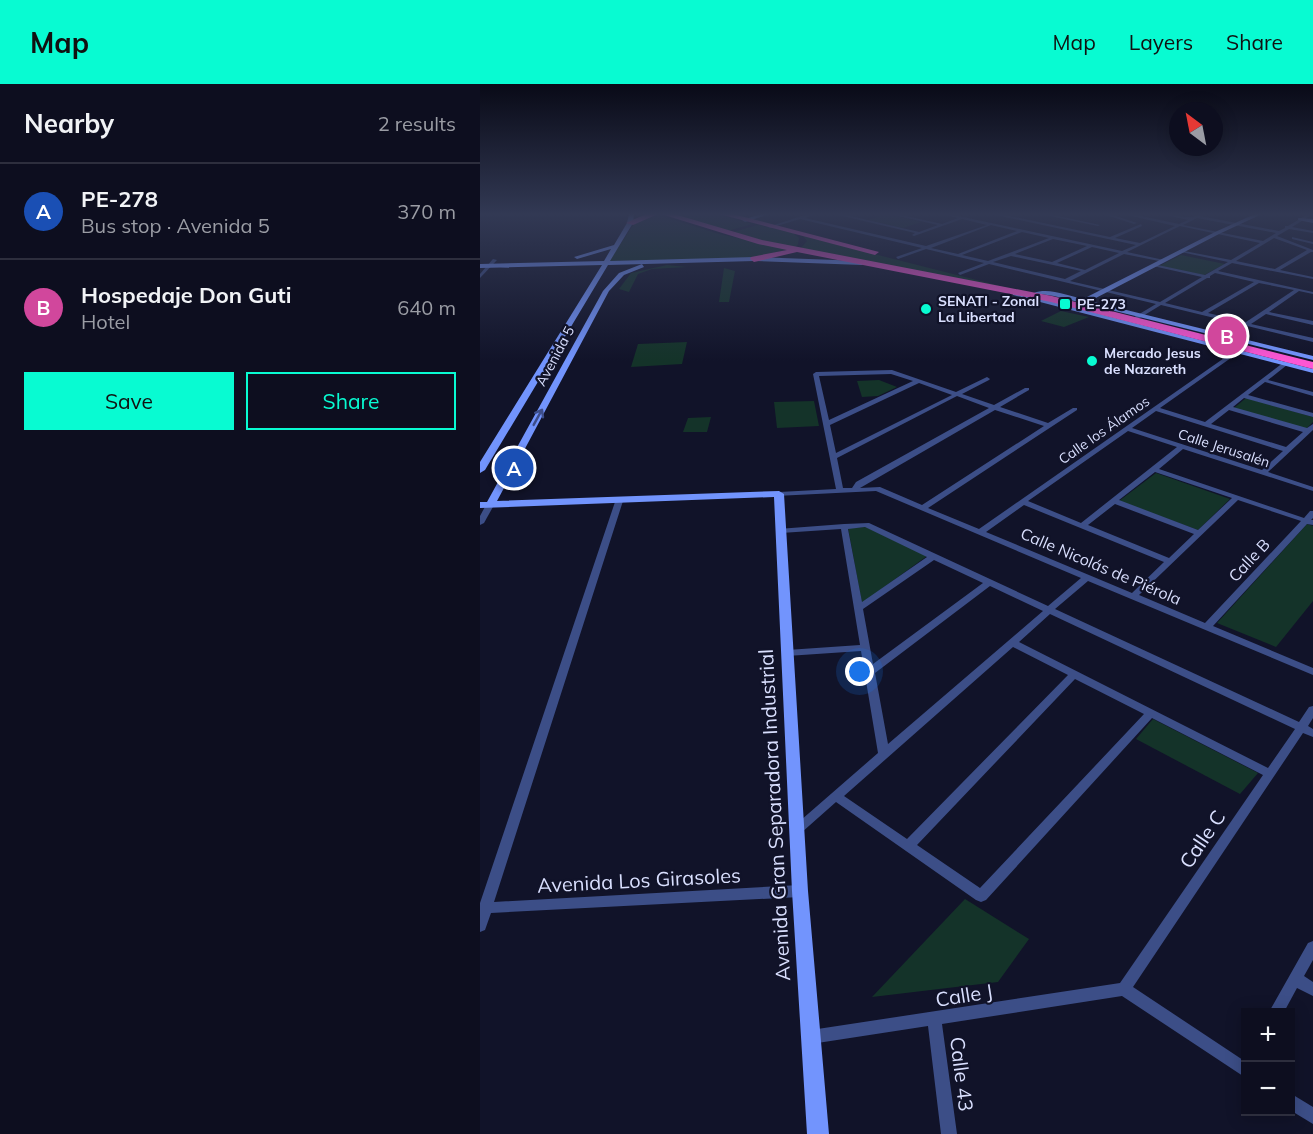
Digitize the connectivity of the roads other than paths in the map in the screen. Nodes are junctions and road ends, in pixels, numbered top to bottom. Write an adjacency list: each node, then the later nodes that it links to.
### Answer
1 (492, 263): 21 (street)
2 (588, 263): 16 (street)
3 (604, 263): 24 (street, Avenida 5)
4 (666, 263): 35 (street, Avenida 5)
5 (853, 263): 17 (street)
6 (873, 263): 17 (highway)
7 (917, 263): 26 (highway)
8 (987, 263): 26 (street)
9 (993, 263): 30 (street)
10 (1048, 263): 18 (street)
11 (1102, 263): 22 (street)
12 (1158, 263): 19 (street)
13 (1232, 263): 25 (street)
14 (1239, 263): 23 (street)
15 (1290, 263): 23 (street)
16 (572, 264): 21 (street); 24 (street)
17 (878, 264): 32 (highway)
18 (1052, 264): 22 (street)
19 (1155, 265): 28 (street); 36 (street)
20 (480, 266): 21 (street)
21 (489, 266): 27 (street)
22 (1086, 271): 30 (street)
23 (1275, 271): 29 (street)
24 (600, 272): 34 (street, Avenida 5)
25 (1216, 272): 28 (street); 31 (street)
26 (960, 274): 38 (highway)
27 (480, 277)
28 (1208, 277): 39 (street)
29 (1313, 278)
30 (1065, 281): 36 (street)
31 (1258, 281): 33 (street); 41 (street)
32 (985, 286): 38 (highway); 46 (street)
33 (1298, 290): 37 (street); 40 (street)
34 (586, 291): 35 (street); 51 (street, Avenida 5)
35 (606, 291): 50 (street, Avenida 5)
36 (1105, 291): 38 (street); 39 (street)
37 (1313, 293)
38 (1081, 303): 42 (highway)
39 (1161, 303): 41 (street); 42 (street)
40 (1264, 312): 43 (street); 44 (street)
41 (1203, 314): 44 (street)
42 (1136, 317): 46 (highway); 48 (highway)
43 (1312, 322)
44 (1247, 324): 45 (street)
45 (1313, 340)
46 (1240, 350): 47 (highway); 62 (street, Calle los Álamos)
47 (1287, 362): 48 (highway); 49 (street); 53 (street)
48 (1313, 362)
49 (1313, 371)
50 (562, 372): 51 (street); 83 (street, Avenida 5, one-way to 50)
51 (539, 373): 73 (street, Avenida 5)
52 (987, 379): 56 (street)
53 (1263, 380): 57 (street); 58 (street)
54 (919, 381): 56 (street); 64 (street); 64 (street)
55 (1027, 389): 59 (street)
56 (956, 394): 59 (street); 71 (street)
57 (1313, 394)
58 (1244, 396): 60 (street); 63 (street)
59 (994, 407): 66 (street); 77 (street)
60 (1228, 408): 65 (street); 67 (street)
61 (1075, 409): 66 (street)
62 (1155, 409): 65 (street); 68 (street, Calle los Álamos)
63 (1313, 415)
64 (826, 424): 71 (street)
65 (1206, 425): 70 (street)
66 (1049, 426): 84 (street)
67 (1310, 428): 70 (street)
68 (1128, 429): 69 (street, Calle Jerusalén); 82 (street, Calle los Álamos)
69 (1182, 447): 72 (street); 74 (street, Calle Jerusalén)
70 (1288, 450): 74 (street)
71 (833, 457): 76 (street)
72 (1153, 469): 79 (street); 81 (street)
73 (480, 470)
74 (1263, 473): 75 (street, Calle Jerusalén)
75 (1313, 489)
76 (840, 490): 77 (street); 78 (street)
77 (854, 490): 84 (street, Calle Nicolás de Piérola)
78 (779, 494): 80 (street); 90 (street, Avenida Gran Separadora Industrial)
79 (1236, 498): 86 (street); 92 (street)
80 (619, 501): 83 (street); 116 (street)
81 (1114, 501): 88 (street); 92 (street)
82 (1023, 502): 88 (street); 91 (street, Calle los Álamos)
83 (485, 505): 87 (street)
84 (922, 508): 91 (street, Calle Nicolás de Piérola)
85 (1313, 513): 86 (street, Calle B)
86 (1309, 522): 100 (street, Calle B)
87 (480, 523)
88 (1083, 525): 94 (street)
89 (844, 526): 90 (street); 93 (street); 98 (street)
90 (781, 531): 103 (street, Avenida Gran Separadora Industrial)
91 (980, 532): 95 (street, Calle Nicolás de Piérola)
92 (1199, 533): 94 (street)
93 (934, 556): 96 (street); 98 (street)
94 (1170, 561): 97 (street)
95 (1087, 577): 97 (street, Calle Nicolás de Piérola); 99 (street)
96 (990, 582): 99 (street); 104 (street)
97 (1133, 596): 100 (street, Calle Nicolás de Piérola)
98 (859, 608): 102 (street)
99 (1050, 609): 101 (street); 109 (street)
100 (1207, 627): 105 (street, Calle Nicolás de Piérola)
101 (1012, 642): 106 (street); 110 (street)
102 (866, 648): 103 (street); 104 (street)
103 (787, 653): 113 (street, Avenida Gran Separadora Industrial)
104 (871, 671): 110 (street)
105 (1313, 672)
106 (1074, 674): 108 (street); 114 (street)
107 (1313, 710): 109 (street, Calle C)
108 (1150, 713): 111 (street); 114 (street)
109 (1307, 730): 111 (street, Calle C)
110 (884, 753): 112 (street)
111 (1270, 774): 120 (street, Calle C)
112 (836, 796): 113 (street); 114 (street)
113 (797, 830): 115 (street, Avenida Gran Separadora Industrial)
114 (909, 846)
115 (800, 891): 116 (street, Avenida Los Girasoles); 124 (street, Avenida Gran Separadora Industrial)
116 (483, 909): 117 (street)
117 (480, 926)
118 (1313, 947): 119 (street)
119 (1295, 979): 121 (street); 122 (street)
120 (1124, 989): 123 (street, Calle J); 125 (street)
121 (1313, 989)
122 (1278, 1008)
123 (934, 1020): 124 (street, Calle J); 129 (street, Calle 43)
124 (811, 1036): 128 (street, Avenida Gran Separadora Industrial)
125 (1241, 1067)
126 (1295, 1104): 127 (street)
127 (1313, 1116)
128 (818, 1134)
129 (949, 1134)

